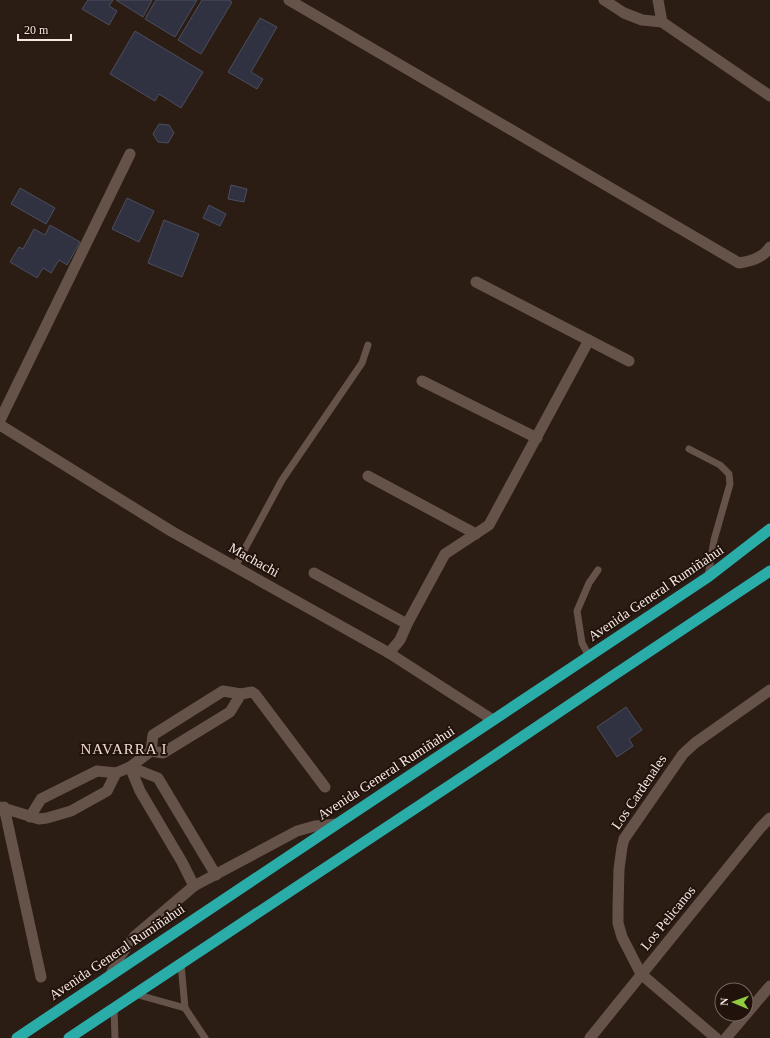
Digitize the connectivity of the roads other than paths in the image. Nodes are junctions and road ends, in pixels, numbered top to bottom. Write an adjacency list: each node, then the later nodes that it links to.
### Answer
1 (289, 0): 7 (street)
2 (604, 0): 4 (street)
3 (658, 0): 4 (street)
4 (662, 22): 5 (street)
5 (770, 96)
6 (130, 154): 13 (street)
7 (770, 247)
8 (476, 282): 9 (street)
9 (590, 340): 11 (street); 15 (street)
10 (368, 345): 20 (lane)
11 (629, 361)
12 (422, 381): 15 (street)
13 (0, 420)
14 (0, 425): 20 (street, Machachi)
15 (537, 438): 19 (street)
16 (689, 449): 24 (lane)
17 (368, 476): 19 (street)
18 (770, 529): 24 (highway, Avenida General Rumiñahui)
19 (476, 534): 25 (street)
20 (235, 567): 26 (street, Machachi)
21 (598, 570): 27 (lane)
22 (770, 571): 41 (highway)
23 (314, 573): 25 (street)
24 (708, 577): 27 (highway, Avenida General Rumiñahui)
25 (407, 624): 26 (street)
26 (389, 653): 30 (street, Machachi)
27 (589, 656): 30 (highway, Avenida General Rumiñahui)
28 (770, 690): 43 (street, Los Cardenales)
29 (241, 694): 31 (street); 31 (street); 34 (street)
30 (493, 720): 38 (highway, Avenida General Rumiñahui)
31 (151, 751): 32 (street)
32 (130, 766): 33 (street); 39 (street); 40 (street)
33 (116, 773): 36 (street); 36 (street)
34 (325, 787)
35 (2, 807): 36 (street); 44 (street)
36 (30, 817)
37 (770, 818): 43 (street, Los Pelicanos)
38 (337, 824): 39 (street); 42 (highway, Avenida General Rumiñahui)
39 (216, 875): 40 (street)
40 (194, 886): 42 (street)
41 (181, 964): 46 (highway); 48 (lane)
42 (111, 974): 49 (highway, Avenida General Rumiñahui)
43 (641, 974): 53 (street, Los Pelicanos); 54 (street)
44 (41, 977)
45 (770, 986): 55 (street)
46 (135, 994): 47 (highway); 48 (lane)
47 (114, 1008): 50 (highway); 51 (lane)
48 (186, 1008): 52 (lane)
49 (17, 1038)
50 (71, 1038)
51 (115, 1038)
52 (205, 1038)
53 (590, 1038)
54 (716, 1038)
55 (726, 1038)

